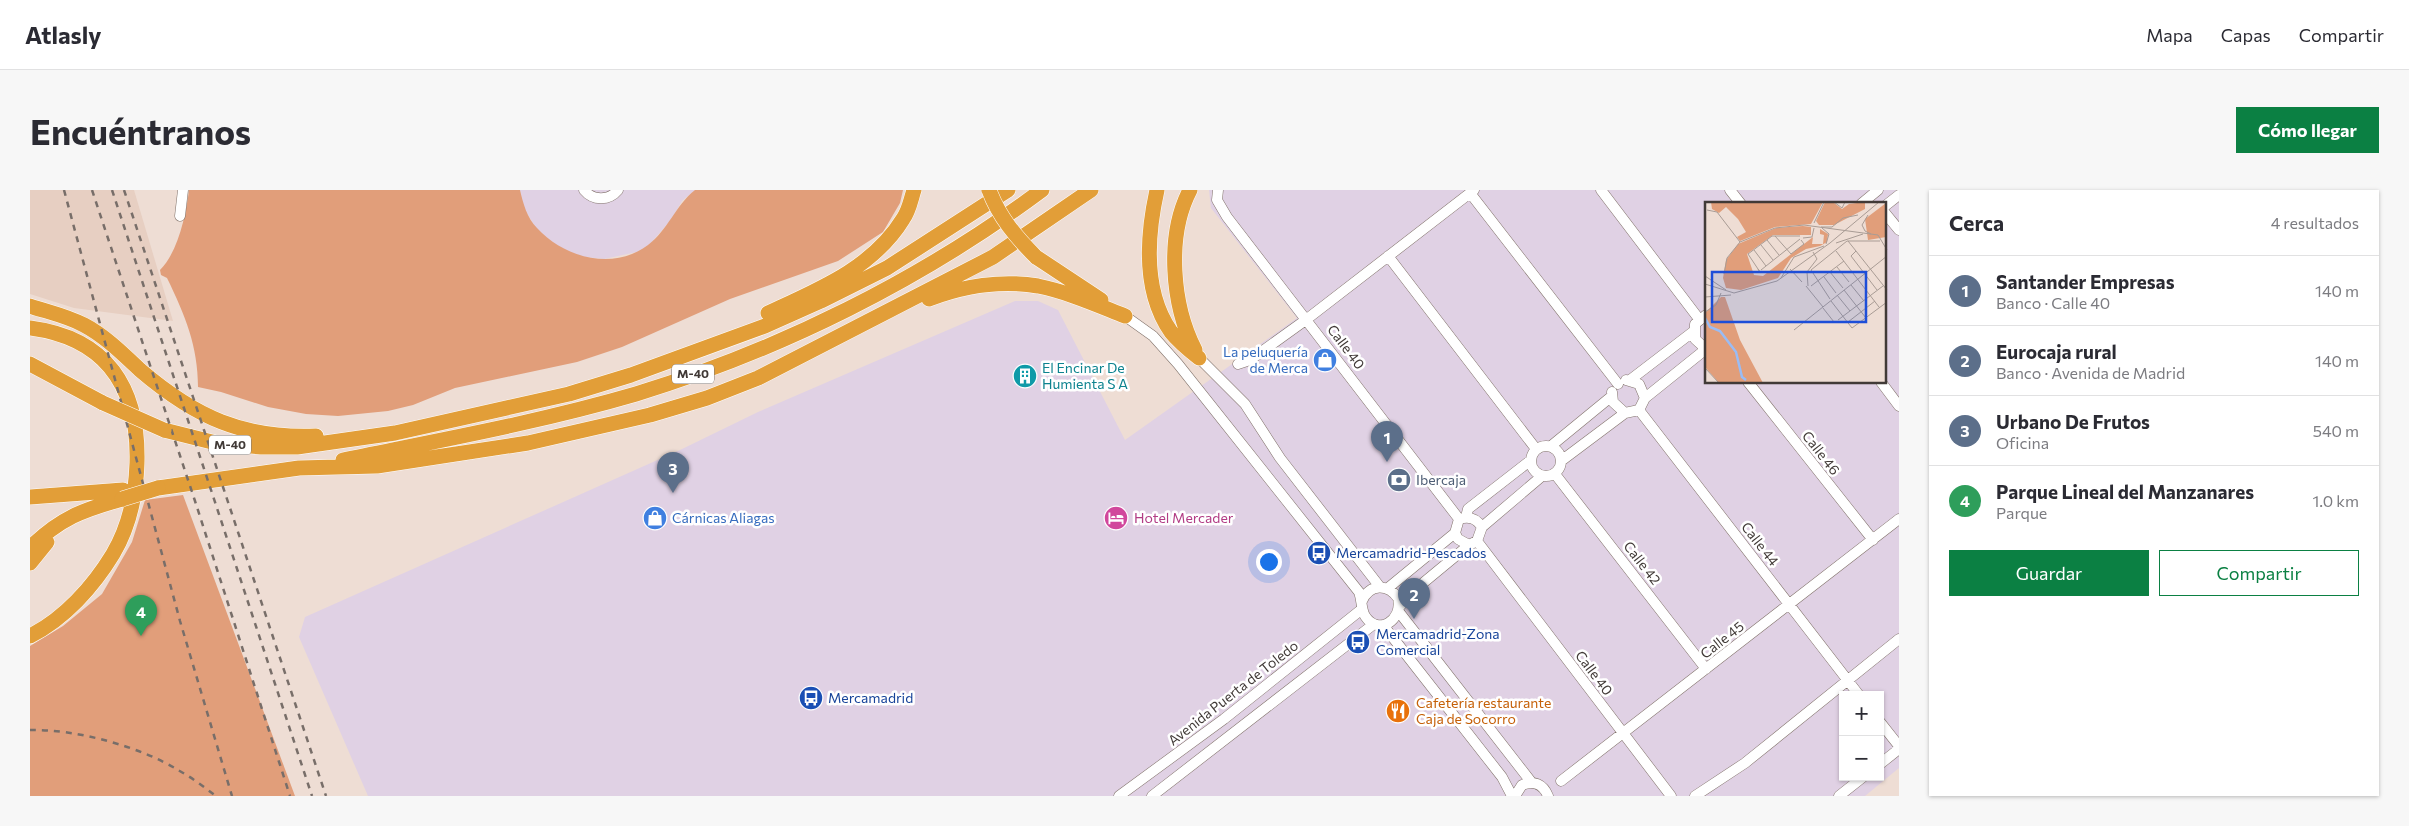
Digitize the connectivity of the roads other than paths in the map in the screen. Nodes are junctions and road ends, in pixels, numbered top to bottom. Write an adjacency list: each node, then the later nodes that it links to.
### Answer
1 (183, 190): 21 (street)
2 (584, 190): 3 (street)
3 (618, 190)
4 (914, 190): 36 (highway)
5 (989, 190): 25 (highway, bridge)
6 (1008, 190): 36 (highway, M-40)
7 (1042, 190): 51 (highway, M-40)
8 (1091, 190): 29 (highway)
9 (1157, 190): 33 (highway)
10 (1190, 190): 33 (highway)
11 (1218, 190): 27 (street, Calle 40)
12 (1601, 190): 26 (street)
13 (1730, 190): 17 (street)
14 (1472, 191): 23 (street); 38 (street)
15 (1874, 195): 18 (street)
16 (1899, 195): 19 (street)
17 (1739, 202)
18 (1863, 202)
19 (1886, 205)
20 (1886, 213): 22 (street)
21 (180, 216)
22 (1899, 230)
23 (1388, 256): 27 (street); 48 (street)
24 (30, 306): 43 (highway)
25 (1125, 316): 29 (highway); 66 (street)
26 (1703, 317): 30 (street)
27 (1307, 319): 35 (street); 57 (street, Calle 40)
28 (30, 328): 70 (highway)
29 (846, 331): 51 (highway)
30 (1694, 331): 31 (street); 37 (street)
31 (1705, 348)
32 (1705, 350): 42 (street)
33 (1199, 358): 65 (street)
34 (30, 364): 43 (highway, M-40, bridge)
35 (1238, 364)
36 (632, 375): 43 (highway, M-40)
37 (1630, 380): 38 (street); 42 (street)
38 (1618, 384): 41 (street)
39 (1750, 384): 61 (street, Calle 46)
40 (1882, 384): 44 (street)
41 (1612, 396): 46 (street); 47 (street)
42 (1645, 398): 45 (street)
43 (518, 405)
44 (1899, 406)
45 (1639, 410): 46 (street); 67 (street, Calle 44)
46 (1624, 413): 50 (street)
47 (1551, 446): 48 (street); 50 (street)
48 (1536, 449): 49 (street)
49 (1531, 460): 53 (street); 57 (street)
50 (1562, 461): 52 (street)
51 (310, 467): 54 (highway, M-40, bridge)
52 (1555, 474): 53 (street); 72 (street, Calle 42)
53 (1542, 476): 59 (street)
54 (123, 494): 55 (highway, M-40); 56 (highway)
55 (30, 497)
56 (97, 507): 63 (highway); 64 (highway)
57 (1463, 518): 59 (street); 60 (street)
58 (1899, 519): 61 (street, Calle 45)
59 (1482, 527): 62 (street)
60 (1455, 533): 62 (street); 65 (street)
61 (1873, 540): 67 (street, Calle 45)
62 (1473, 543): 68 (street); 76 (street, Calle 40)
63 (30, 548)
64 (30, 563)
65 (1384, 587): 66 (street); 68 (street)
66 (1362, 605): 69 (street); 82 (street, Avenida Puerta de Toledo)
67 (1789, 605): 72 (street, Calle 45); 73 (street, Calle 44)
68 (1400, 609): 69 (street); 81 (street)
69 (1378, 624): 83 (street); 84 (street)
70 (30, 636)
71 (1899, 639): 73 (street)
72 (1706, 669): 76 (street, Calle 45)
73 (1847, 680): 74 (street, Calle 44); 87 (street)
74 (1856, 691)
75 (1884, 727): 77 (street)
76 (1623, 733): 79 (street, Calle 45); 86 (street, Calle 40)
77 (1899, 748): 78 (street)
78 (1884, 761)
79 (1561, 781)
80 (1858, 781): 88 (street)
81 (1532, 783): 84 (street); 85 (street)
82 (1119, 796)
83 (1152, 796)
84 (1514, 796)
85 (1548, 796)
86 (1672, 796)
87 (1695, 796)
88 (1839, 796)

